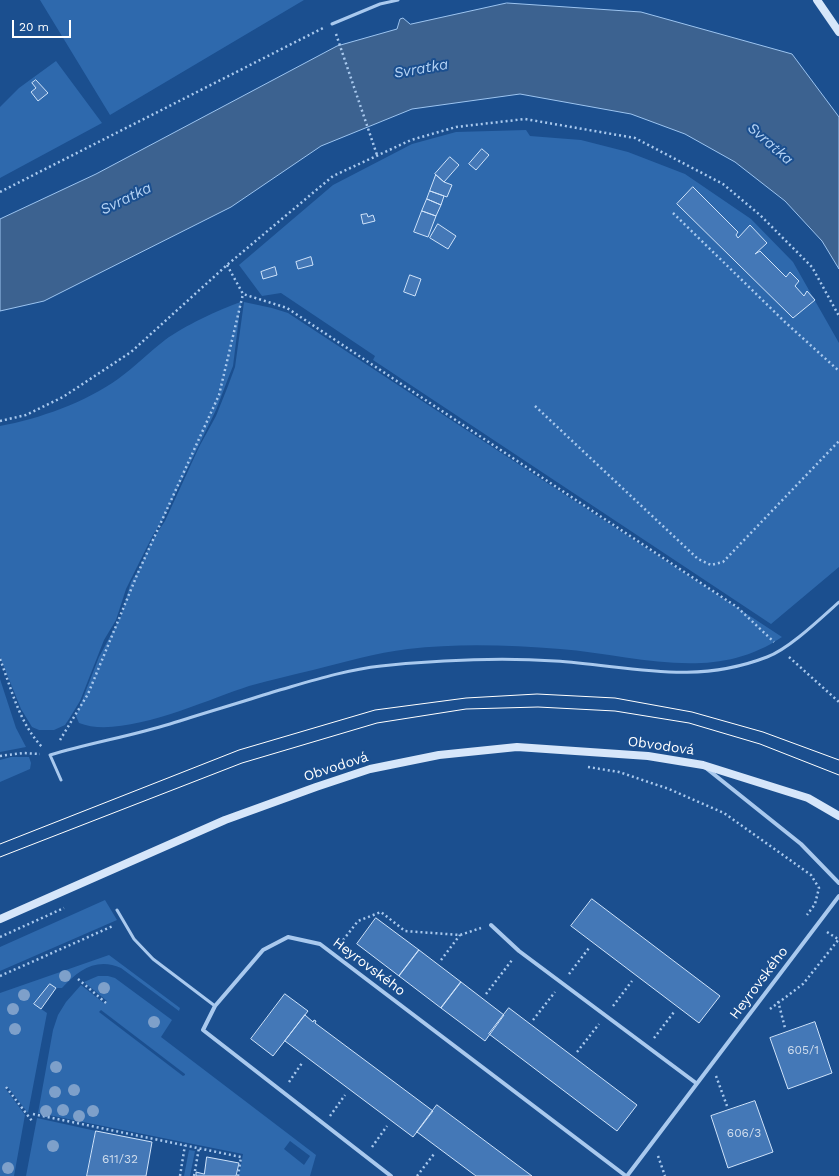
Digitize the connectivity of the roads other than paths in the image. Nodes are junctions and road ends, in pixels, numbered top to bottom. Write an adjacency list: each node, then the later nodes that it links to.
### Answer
1 (398, 0): 3 (lane)
2 (817, 0): 4 (main road)
3 (332, 24)
4 (839, 32)
5 (839, 602): 7 (lane)
6 (703, 765): 8 (main road, Obvodová); 9 (street, Obvodová); 12 (main road, Obvodová)
7 (60, 780)
8 (839, 816)
9 (839, 883)
10 (839, 896): 15 (street, Heyrovského)
11 (117, 910): 14 (lane)
12 (0, 919)
13 (491, 925): 15 (street)
14 (215, 1006): 16 (street, Heyrovského); 17 (street, Heyrovského)
15 (696, 1083): 17 (street, Heyrovského)
16 (391, 1176)
17 (627, 1176)

